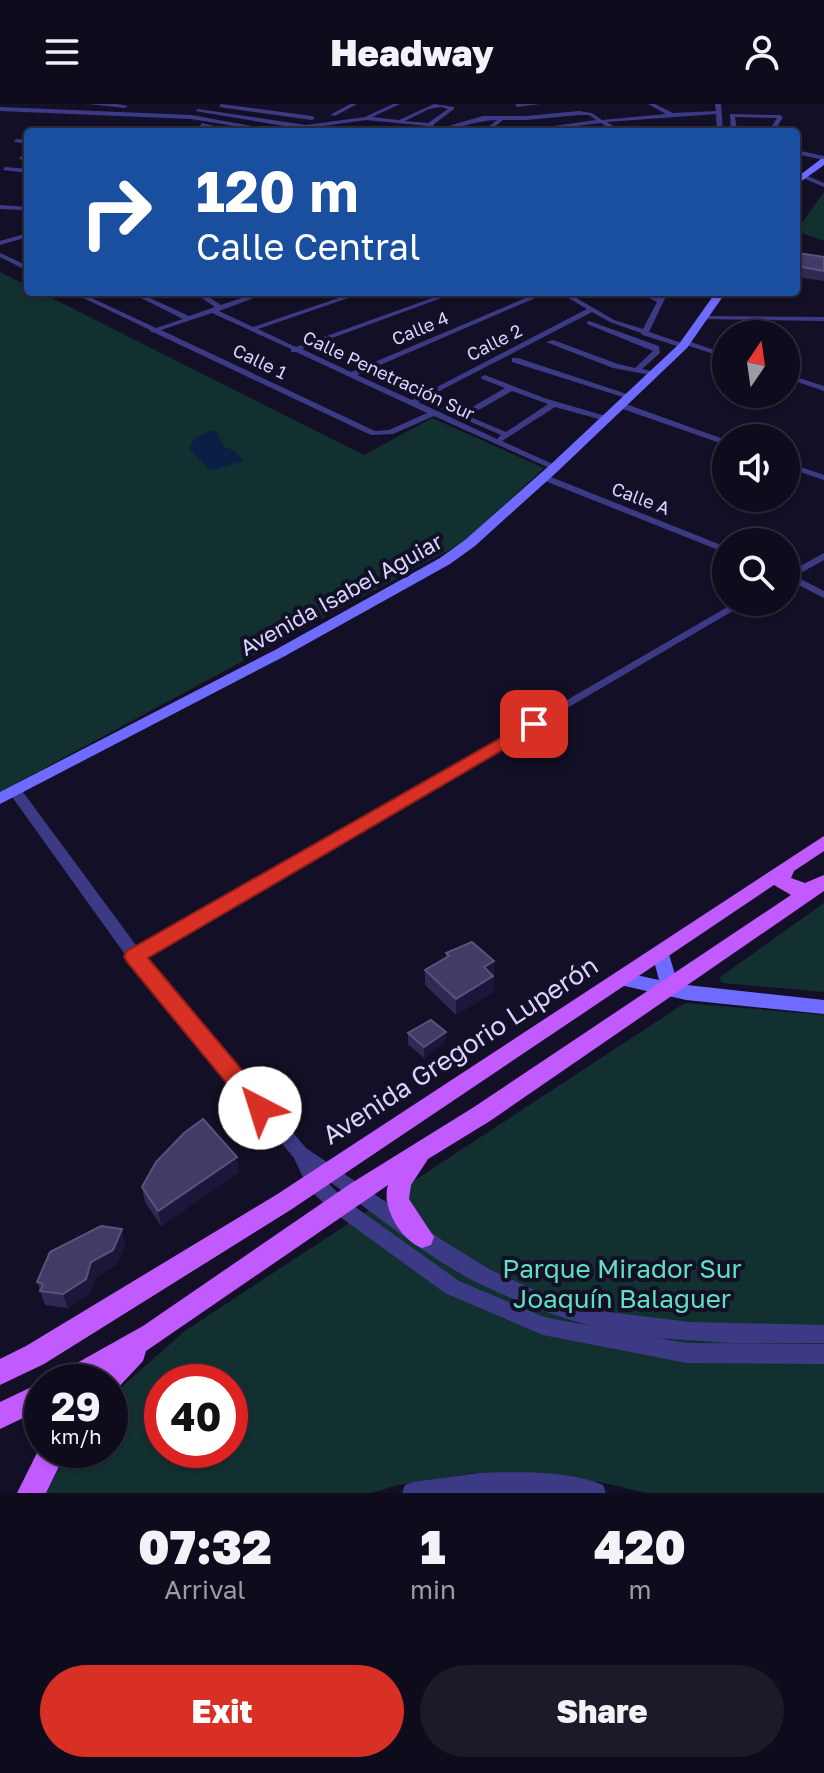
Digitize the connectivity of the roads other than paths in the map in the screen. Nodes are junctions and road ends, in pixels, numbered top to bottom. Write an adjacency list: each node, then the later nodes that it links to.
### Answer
1 (14, 104): 15 (street)
2 (91, 104): 13 (street)
3 (204, 104): 11 (street)
4 (266, 104): 14 (street)
5 (354, 104): 19 (street)
6 (394, 104): 24 (street)
7 (517, 104): 8 (street); 25 (street)
8 (537, 104)
9 (651, 104): 20 (street)
10 (718, 104): 17 (street)
11 (227, 105): 14 (street); 16 (street)
12 (439, 105): 28 (street); 39 (street)
13 (118, 107): 15 (street); 16 (street); 21 (street)
14 (255, 109): 18 (street); 22 (street)
15 (2, 112): 21 (street)
16 (219, 112): 22 (street)
17 (719, 112): 20 (street); 45 (street)
18 (290, 114): 23 (street); 30 (street)
19 (333, 115)
20 (672, 115): 29 (street)
21 (132, 116): 33 (street); 34 (street)
22 (246, 116): 30 (street)
23 (312, 118)
24 (366, 118): 28 (street); 31 (street)
25 (514, 118): 26 (street); 27 (street)
26 (526, 118): 29 (street); 42 (street)
27 (501, 119): 40 (street); 41 (street)
28 (400, 121): 38 (street)
29 (604, 122): 43 (street); 44 (street)
30 (280, 123): 32 (street); 35 (street)
31 (331, 124): 32 (street); 37 (street)
32 (309, 127): 36 (street)
33 (203, 128)
34 (264, 128)
35 (271, 128)
36 (289, 128)
37 (332, 128)
38 (428, 128)
39 (433, 128)
40 (437, 128)
41 (490, 128)
42 (527, 128)
43 (580, 128)
44 (612, 128)
45 (720, 128)
46 (733, 128): 47 (street)
47 (773, 128)
48 (16, 141): 49 (street)
49 (24, 142)
50 (800, 153): 51 (street)
51 (824, 160): 54 (main road)
52 (5, 169): 53 (street)
53 (24, 171)
54 (800, 176)
55 (800, 178): 56 (street)
56 (824, 185)
57 (0, 207): 58 (street)
58 (24, 208)
59 (24, 241): 61 (street)
60 (24, 242): 62 (street)
61 (0, 243)
62 (0, 253): 63 (street)
63 (24, 267)
64 (82, 296): 83 (street, Calle 1)
65 (140, 296): 78 (street)
66 (202, 296): 76 (street, Calle Penetración Sur)
67 (255, 296): 76 (street)
68 (351, 296): 82 (street)
69 (444, 296): 87 (street)
70 (537, 296): 92 (street, Calle 4)
71 (568, 296): 77 (street)
72 (650, 296): 75 (street)
73 (663, 296): 75 (street)
74 (718, 296): 79 (main road, Avenida Isabel Aguiar)
75 (661, 301): 84 (street)
76 (215, 309): 78 (street); 82 (street, Calle Penetración Sur)
77 (591, 310): 84 (street); 98 (street, Calle 2)
78 (187, 318): 83 (street)
79 (703, 318): 80 (street); 86 (main road, Avenida Isabel Aguiar)
80 (824, 319)
81 (589, 323): 90 (street)
82 (252, 329): 87 (street, Calle Penetración Sur)
83 (153, 331): 101 (street, Calle 1)
84 (644, 334): 86 (street)
85 (550, 342): 90 (street)
86 (684, 344): 88 (street); 91 (main road, Avenida Isabel Aguiar)
87 (294, 350): 92 (street, Calle Penetración Sur)
88 (712, 352)
89 (515, 360): 97 (street)
90 (636, 371): 91 (street)
91 (653, 374): 97 (main road, Avenida Isabel Aguiar)
92 (350, 375): 98 (street, Calle Penetración Sur)
93 (485, 377): 95 (street)
94 (800, 381): 96 (street)
95 (511, 388): 100 (street); 102 (street)
96 (824, 389)
97 (625, 401): 103 (main road, Avenida Isabel Aguiar); 105 (street)
98 (411, 403): 101 (street, Calle Penetración Sur)
99 (431, 403): 102 (street)
100 (554, 404): 103 (street); 104 (street)
101 (433, 413): 106 (street, Calle Penetración Sur)
102 (462, 416): 104 (street)
103 (606, 419): 108 (main road, Avenida Isabel Aguiar)
104 (507, 435): 106 (street)
105 (712, 437)
106 (496, 442): 108 (street, Calle Penetración Sur)
107 (800, 469): 109 (street)
108 (549, 473): 110 (street, Calle A); 116 (main road, Avenida Isabel Aguiar)
109 (824, 478)
110 (712, 544)
111 (824, 556): 112 (street)
112 (800, 569)
113 (800, 583): 114 (street)
114 (824, 595)
115 (719, 616): 121 (street)
116 (7, 795): 121 (street)
117 (824, 842): 118 (main road, Avenida Gregorio Luperón)
118 (786, 867): 119 (main road); 120 (main road, Avenida Gregorio Luperón)
119 (821, 884): 123 (main road)
120 (661, 953): 122 (main road, Avenida Gregorio Luperón); 123 (main road)
121 (135, 956): 126 (street)
122 (622, 979): 123 (main road); 126 (main road, Avenida Gregorio Luperón)
123 (670, 988): 124 (main road); 125 (main road)
124 (824, 1007)
125 (438, 1139): 127 (main road); 128 (main road)
126 (323, 1177): 127 (street); 134 (main road, Avenida Gregorio Luperón)
127 (348, 1198): 128 (street); 129 (main road); 131 (street)
128 (422, 1237): 130 (street)
129 (152, 1334): 132 (main road); 133 (main road)
130 (824, 1334)
131 (824, 1354)
132 (100, 1364)
133 (123, 1364)
134 (0, 1372)
135 (24, 1404): 136 (main road)
136 (0, 1416)
137 (44, 1468): 138 (main road)
138 (31, 1493)
139 (413, 1493): 140 (street)
140 (595, 1493)

